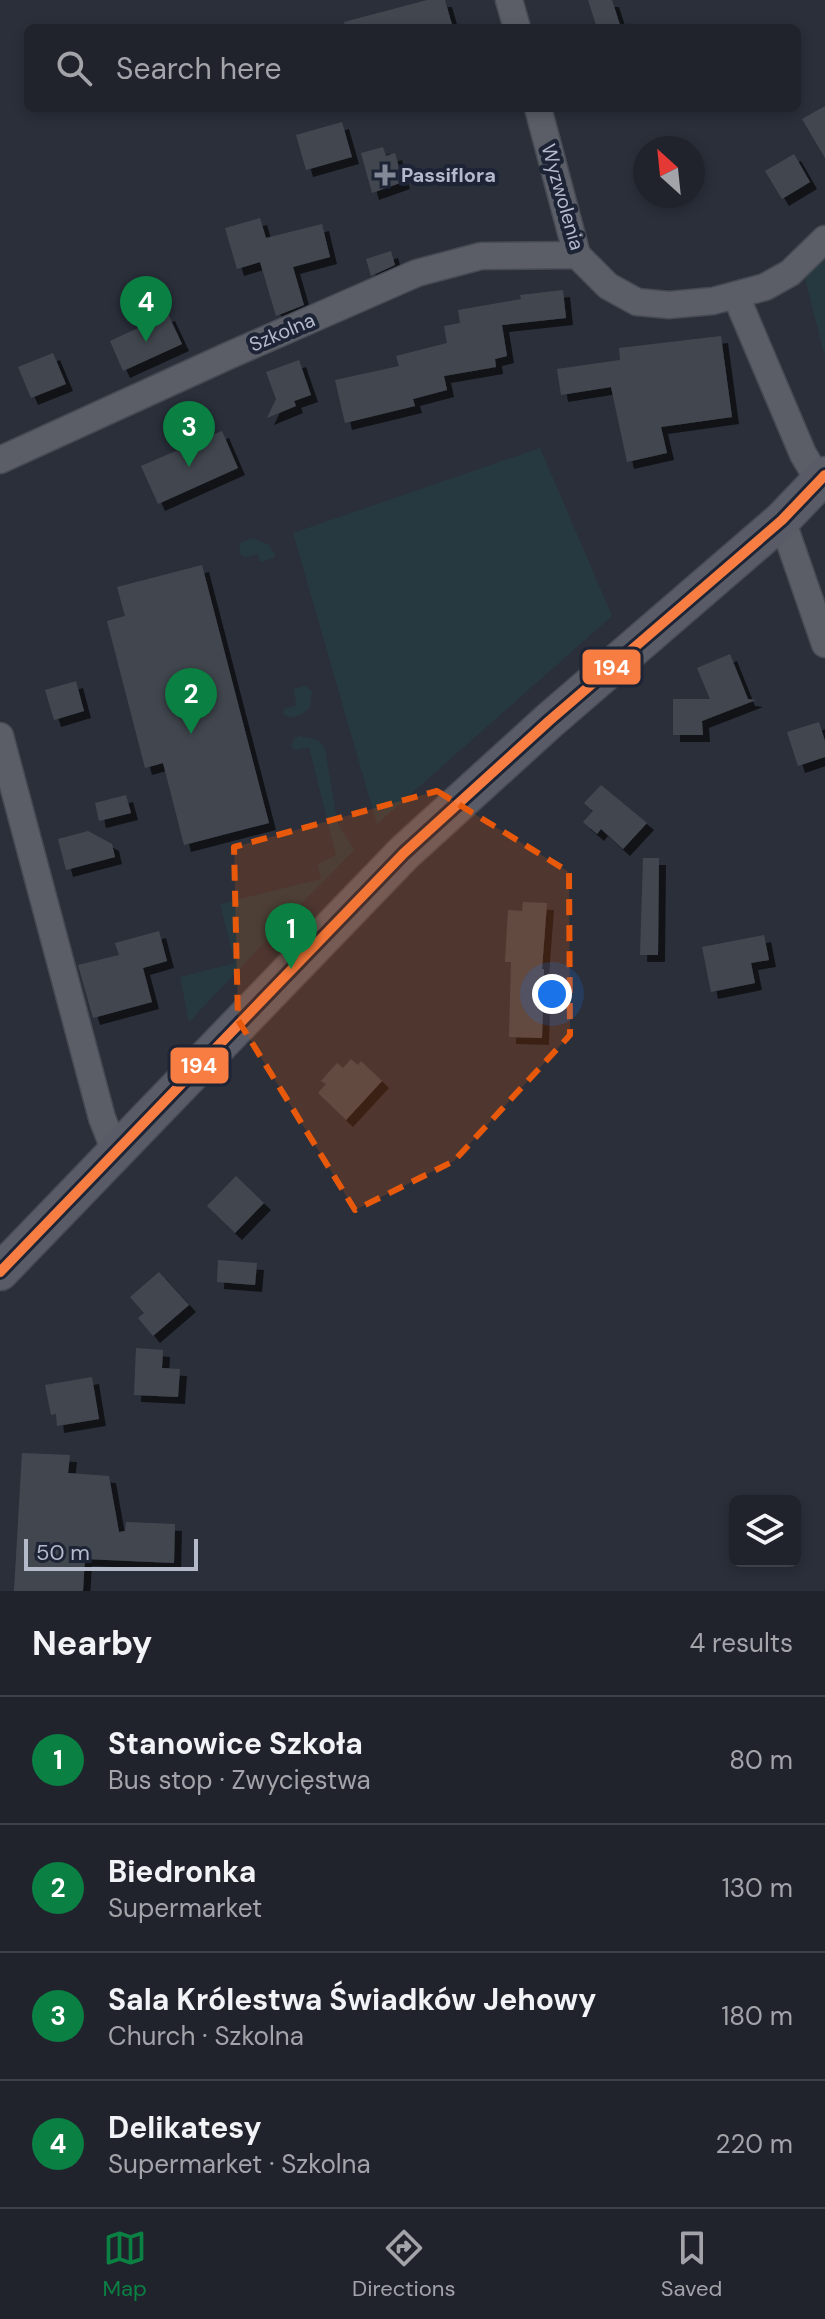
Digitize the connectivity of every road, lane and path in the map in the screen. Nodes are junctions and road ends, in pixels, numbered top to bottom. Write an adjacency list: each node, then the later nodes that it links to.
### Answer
1 (509, 0): 2 (street)
2 (516, 24)
3 (539, 112): 5 (street, Wyzwolenia)
4 (825, 239): 6 (street)
5 (577, 255): 6 (street, Wyzwolenia); 7 (street, Szkolna)
6 (736, 296): 8 (street)
7 (0, 460)
8 (822, 478): 9 (main road)
9 (782, 520): 10 (street); 12 (main road)
10 (825, 644)
11 (0, 736): 12 (street)
12 (115, 1151): 13 (main road)
13 (0, 1272)

